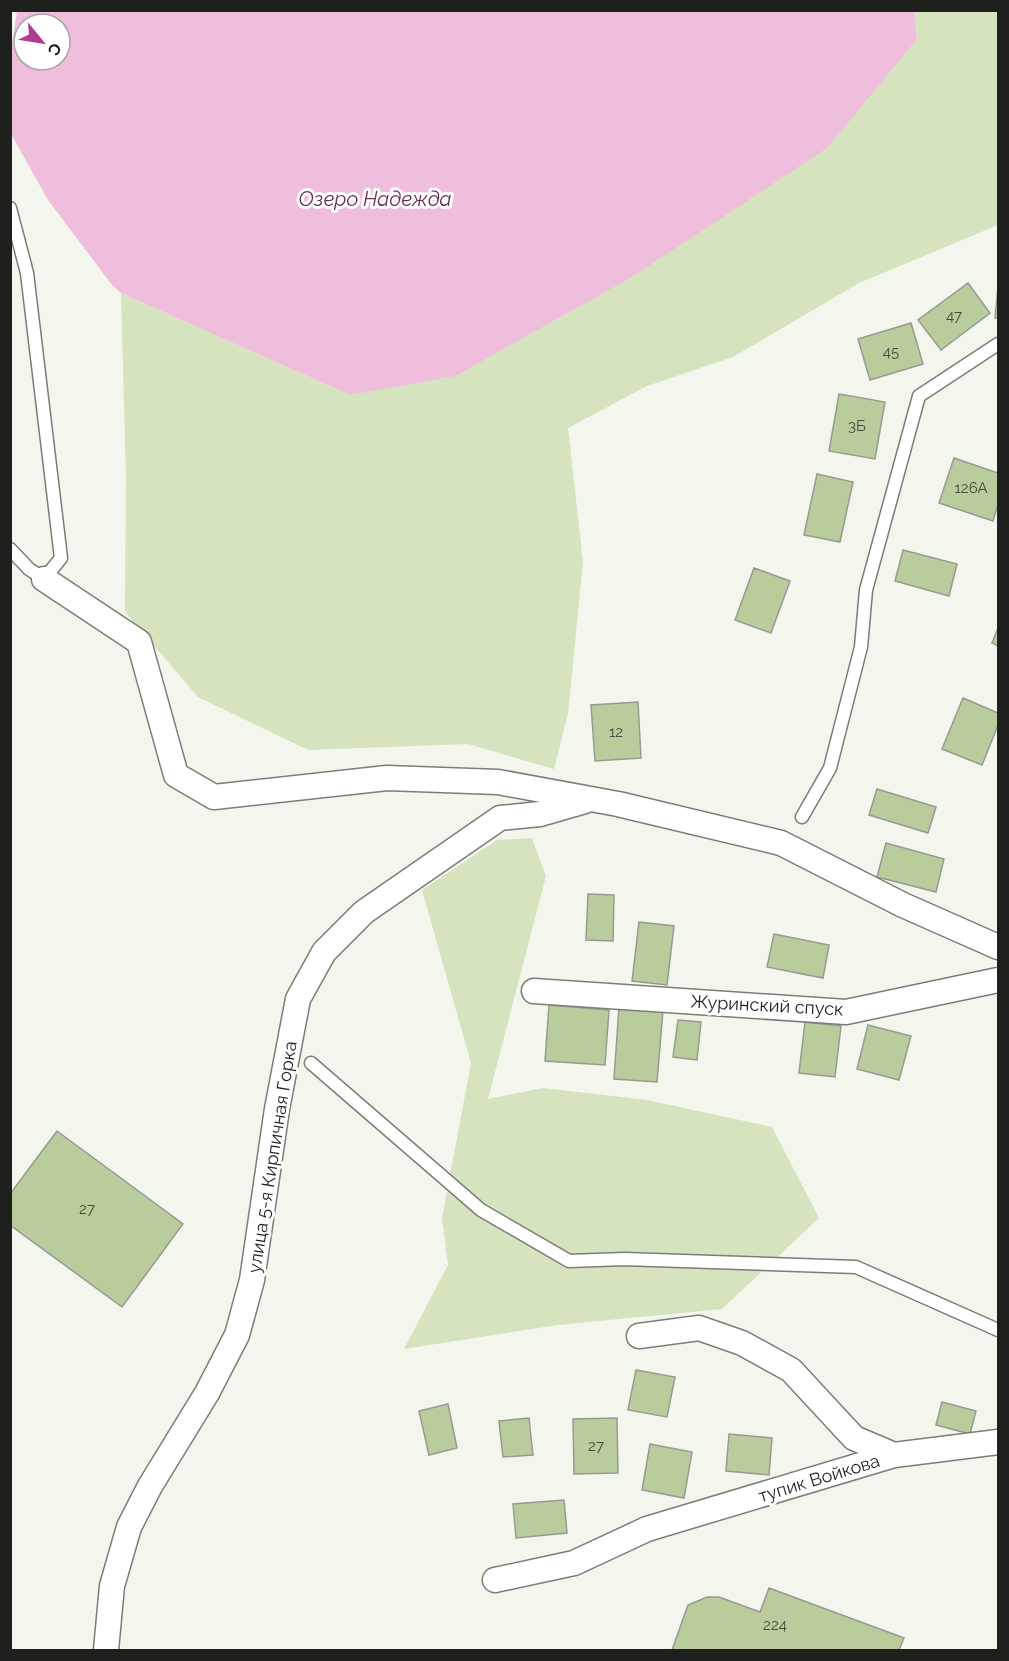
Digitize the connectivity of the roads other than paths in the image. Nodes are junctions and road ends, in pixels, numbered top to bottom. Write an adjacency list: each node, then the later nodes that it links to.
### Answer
1 (10, 208): 4 (lane)
2 (999, 344): 6 (lane)
3 (10, 549): 4 (lane)
4 (44, 579): 5 (street)
5 (591, 799): 7 (street); 16 (street, улица 5-я Кирпичная Горка)
6 (802, 817)
7 (999, 947)
8 (999, 980): 9 (street, Журинский спуск)
9 (534, 991)
10 (311, 1063): 11 (lane)
11 (999, 1330)
12 (639, 1336): 14 (street, тупик Войкова)
13 (999, 1442): 14 (street)
14 (894, 1455): 15 (street, тупик Войкова)
15 (495, 1580)
16 (106, 1650)

